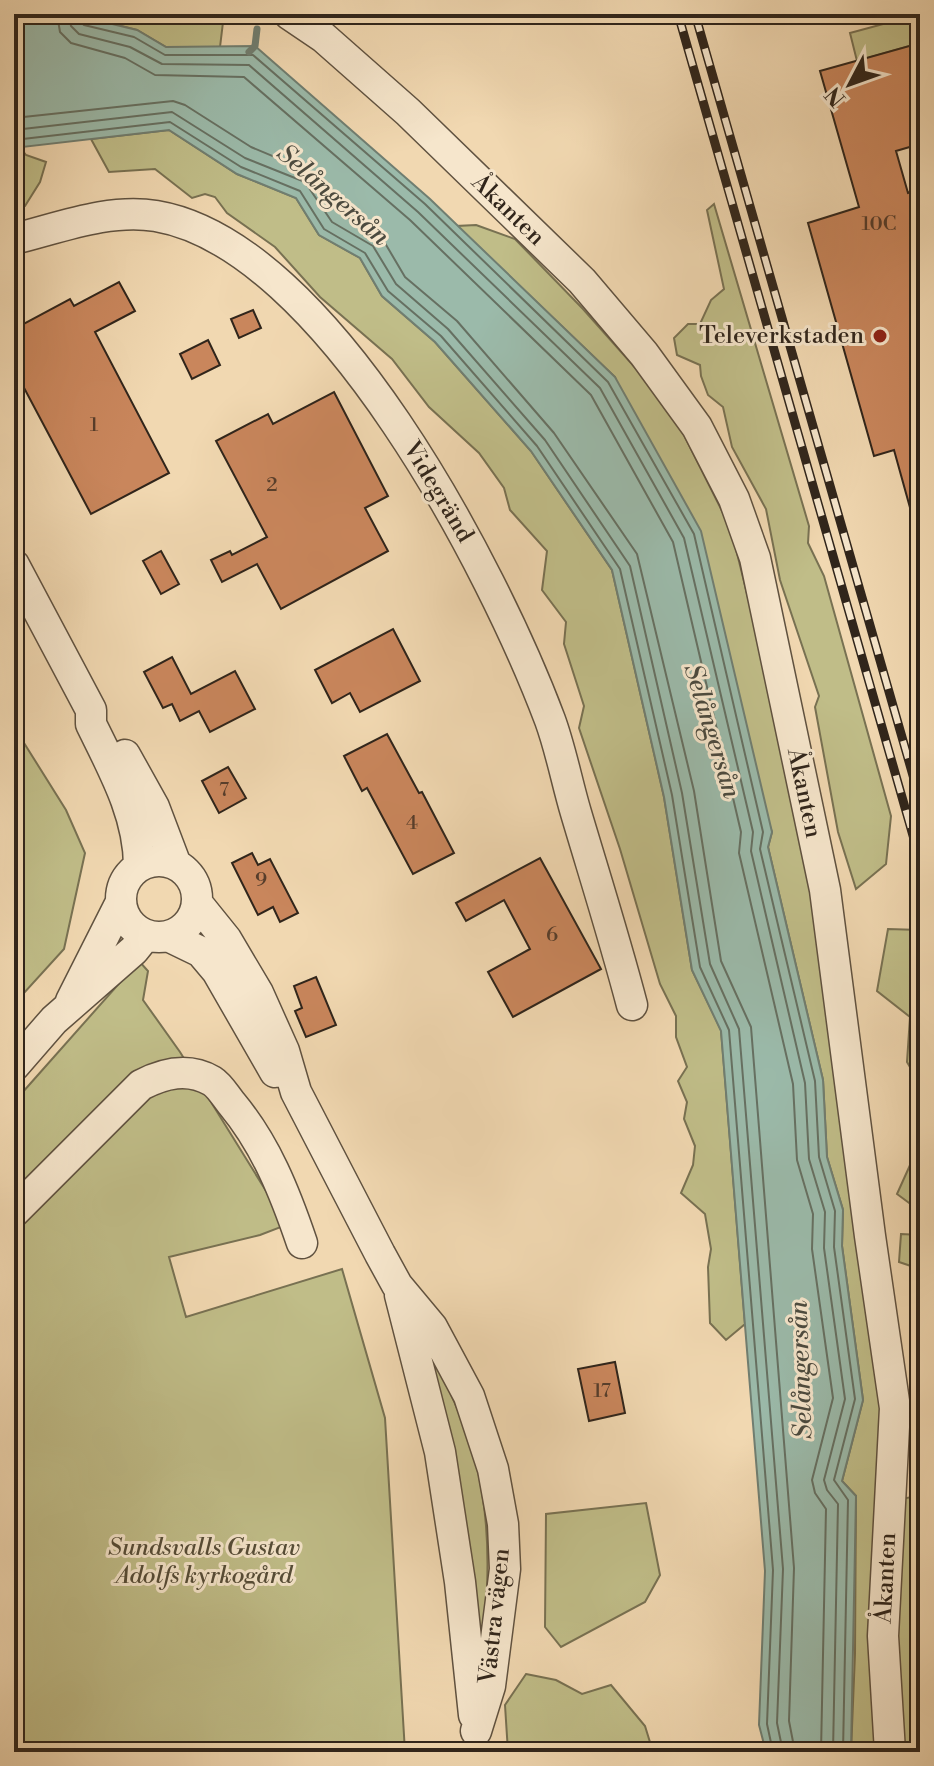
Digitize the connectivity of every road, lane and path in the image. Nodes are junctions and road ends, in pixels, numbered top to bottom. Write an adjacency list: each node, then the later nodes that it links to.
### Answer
1 (289, 14): 18 (street, Åkanten)
2 (14, 239): 10 (street, Videgränd)
3 (14, 565): 4 (street)
4 (91, 710): 5 (street); 6 (street)
5 (176, 865): 6 (street); 8 (street)
6 (139, 866): 7 (street)
7 (121, 902): 9 (street); 11 (street)
8 (197, 903): 9 (street); 13 (street, Västra vägen)
9 (157, 936): 11 (street); 13 (street, Västra vägen)
10 (632, 1005)
11 (68, 1006): 12 (street)
12 (14, 1066)
13 (296, 1092): 16 (street, Västra vägen)
14 (14, 1212): 15 (street)
15 (302, 1243)
16 (397, 1285): 17 (street, Västra vägen); 17 (street, Västra vägen)
17 (476, 1742)
18 (890, 1752)

